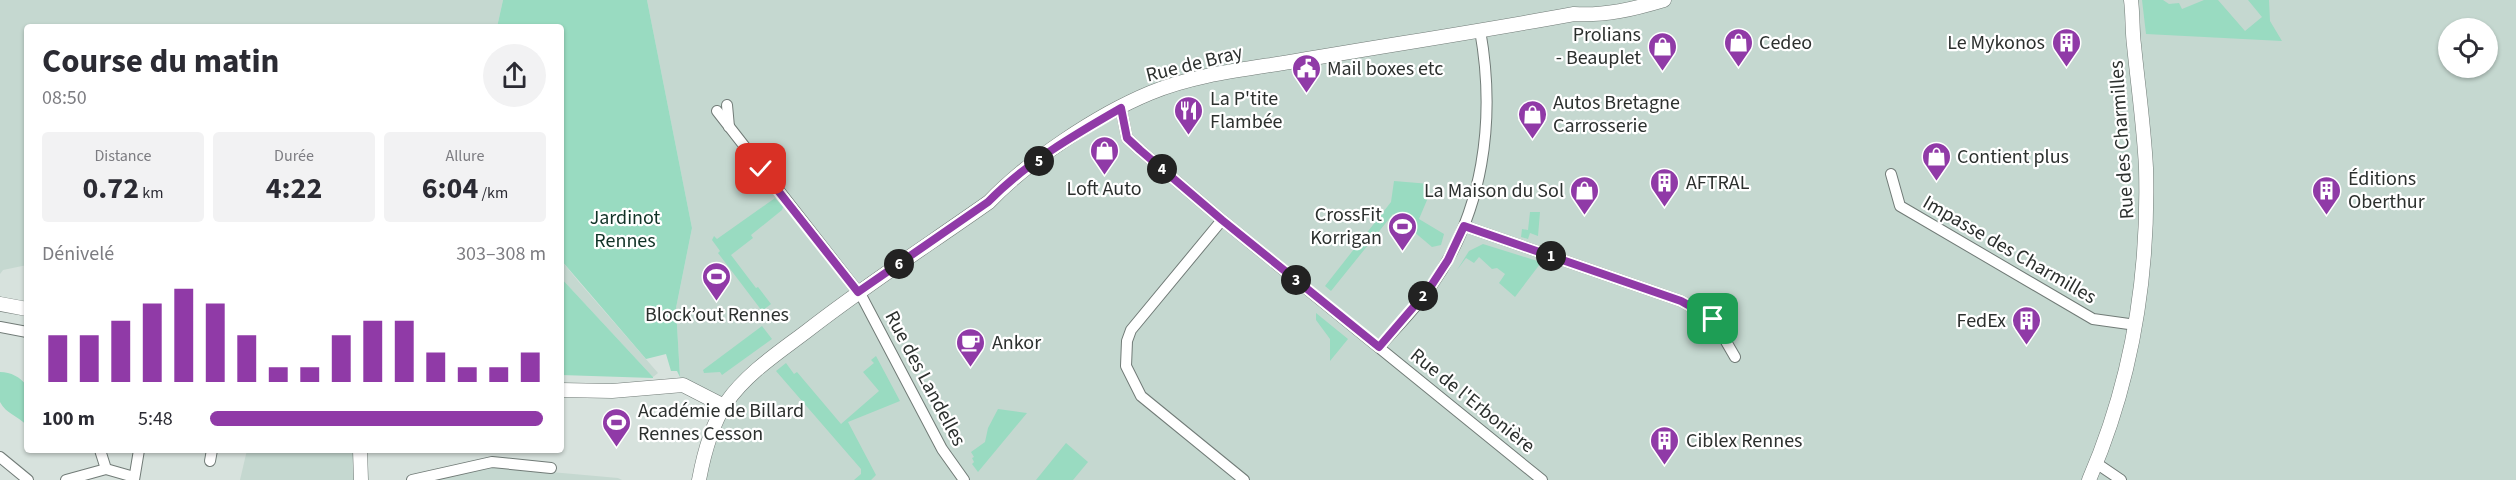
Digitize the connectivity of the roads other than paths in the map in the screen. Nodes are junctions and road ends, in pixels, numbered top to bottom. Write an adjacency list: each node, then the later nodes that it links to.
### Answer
1 (1664, 0): 4 (street, Rue de Bray)
2 (2125, 0): 5 (street, Rue des Charmilles)
3 (2132, 0): 5 (street, Rue des Charmilles)
4 (1480, 30): 7 (street, Rue de Bray); 12 (street)
5 (2133, 41): 16 (street, Rue des Charmilles)
6 (728, 105): 9 (street)
7 (1121, 108): 11 (street, Rue de l'Erbonière); 13 (street, Rue de Bray)
8 (717, 111): 9 (street, Rue des Landelles)
9 (729, 128): 13 (street, Rue des Landelles)
10 (1891, 174): 16 (street, Impasse des Charmilles)
11 (1222, 220): 19 (street, Rue de l'Erbonière); 37 (street)
12 (1464, 226): 19 (street); 20 (street)
13 (858, 292): 22 (street, Rue de Bray); 36 (street, Rue des Landelles)
14 (0, 304): 15 (street)
15 (24, 308)
16 (2136, 325): 27 (street, Rue des Charmilles)
17 (0, 327): 18 (street)
18 (24, 331)
19 (1379, 347): 38 (street, Rue de l'Erbonière)
20 (1735, 357)
21 (564, 390): 22 (street)
22 (724, 406): 35 (street, Rue de Bray)
23 (101, 453): 29 (street)
24 (138, 453): 30 (street)
25 (360, 453): 33 (street)
26 (0, 457): 31 (street)
27 (2096, 463): 39 (street, Rue des Charmilles); 40 (street)
28 (551, 468): 34 (street)
29 (106, 469): 30 (street); 32 (street)
30 (134, 479)
31 (28, 480)
32 (66, 480)
33 (361, 480)
34 (412, 480)
35 (699, 480)
36 (964, 480)
37 (1244, 480)
38 (1542, 480)
39 (2089, 480)
40 (2121, 480)

